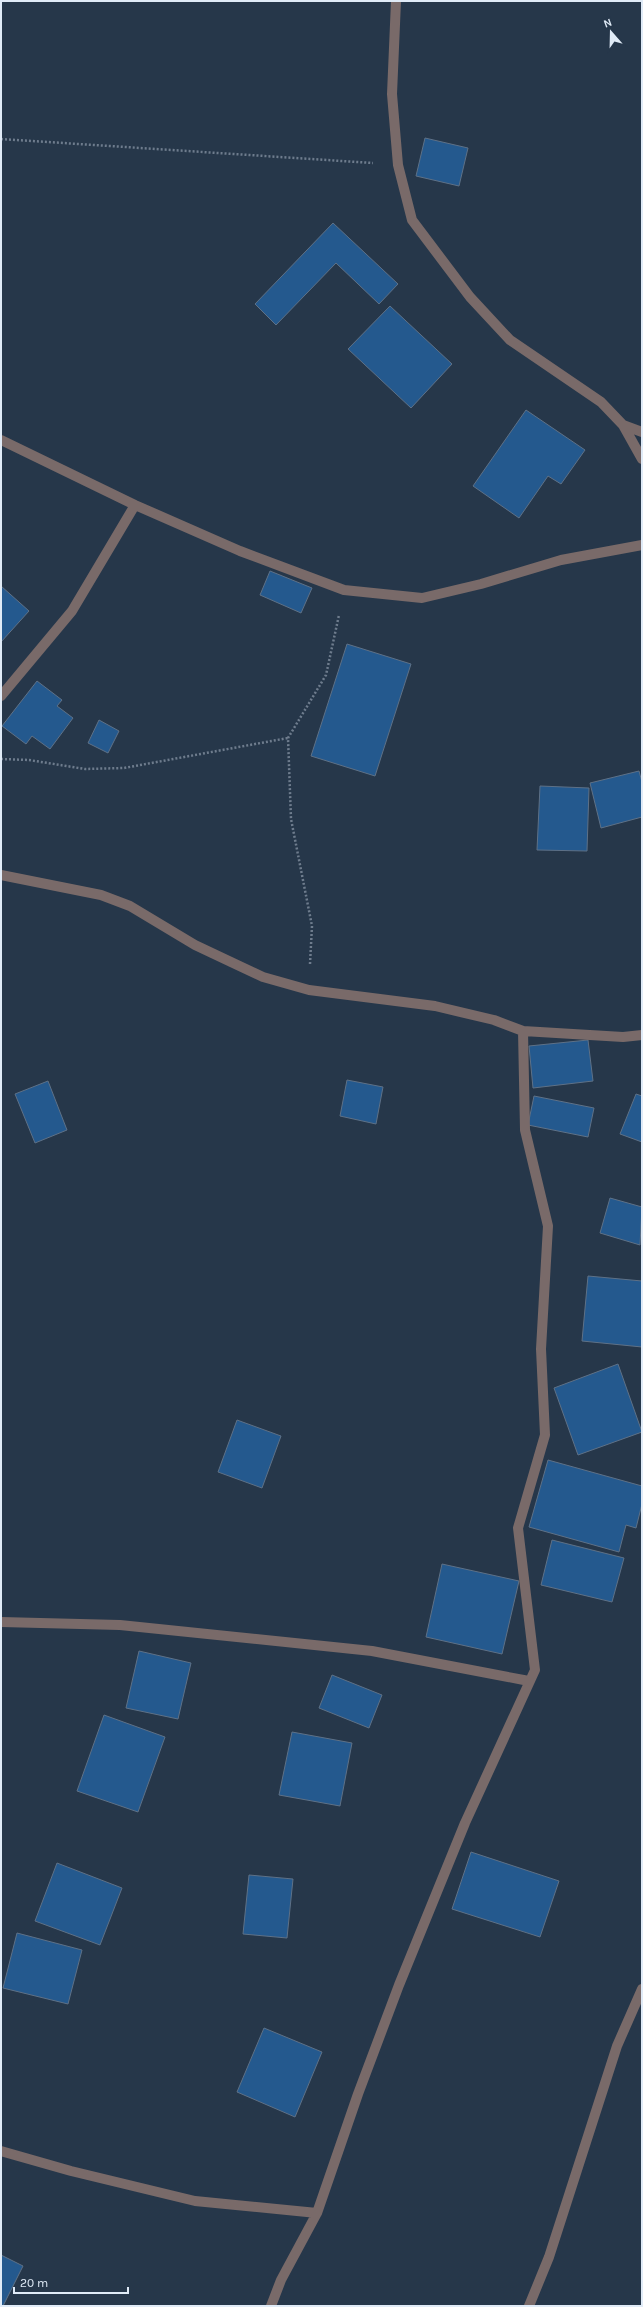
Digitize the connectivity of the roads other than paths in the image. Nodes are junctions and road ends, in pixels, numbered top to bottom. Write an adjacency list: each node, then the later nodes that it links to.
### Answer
1 (396, 1): 2 (street)
2 (623, 426): 3 (street); 5 (street)
3 (642, 432)
4 (1, 440): 6 (street)
5 (642, 459)
6 (135, 506): 7 (street); 8 (street)
7 (642, 545)
8 (1, 696)
9 (1, 875): 10 (street)
10 (523, 1031): 11 (street); 13 (street)
11 (642, 1035)
12 (1, 1622): 13 (street)
13 (529, 1681): 16 (street)
14 (642, 1988): 18 (street)
15 (1, 2151): 16 (street)
16 (317, 2213): 17 (street)
17 (271, 2306)
18 (529, 2306)

